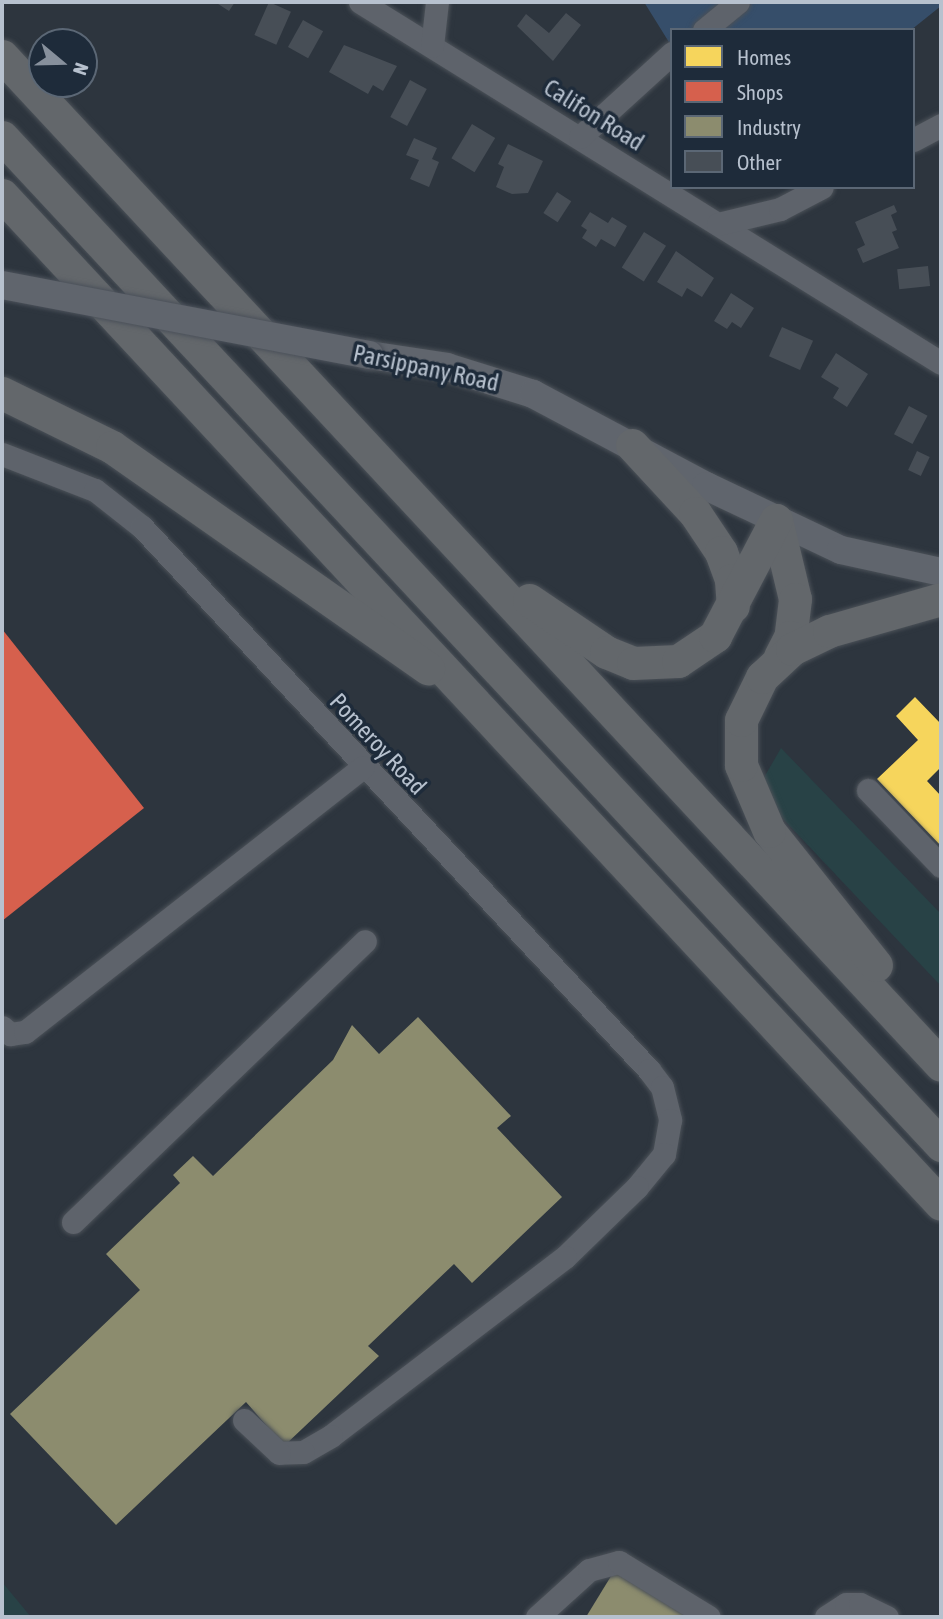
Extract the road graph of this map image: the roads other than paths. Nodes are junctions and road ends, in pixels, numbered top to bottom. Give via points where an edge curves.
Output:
1 (360, 2) edge
2 (437, 2) edge
3 (735, 6) edge
4 (707, 28) edge
5 (432, 46) junction
6 (670, 54) edge
7 (2, 55) edge
8 (941, 125) edge
9 (2, 137) edge
10 (580, 138) junction
11 (915, 139) edge
12 (818, 189) edge
13 (2, 195) edge
14 (718, 224) junction
15 (2, 285) edge
16 (941, 363) edge
17 (2, 393) edge
18 (632, 446) junction
19 (2, 454) edge
20 (776, 520) junction
21 (481, 567) junction
22 (941, 572) edge
23 (941, 600) edge
24 (733, 606) junction
25 (780, 657) junction
26 (472, 696) junction
27 (363, 767) junction
28 (868, 790) dead end
29 (941, 866) edge
30 (365, 941) dead end
31 (2, 1027) edge
32 (941, 1046) edge
33 (941, 1065) edge
34 (941, 1144) edge
35 (941, 1204) edge
36 (72, 1222) dead end
37 (244, 1420) dead end
38 (537, 1617) edge
39 (709, 1617) edge
40 (825, 1617) edge
41 (887, 1617) edge

1 - 5 street, Califon Road
2 - 5 street
3 - 4 street
5 - 10 street, Califon Road
6 - 10 street
7 - 21 highway
8 - 11 street
9 - 34 highway
10 - 14 street, Califon Road
12 - 14 street via 780,209
13 - 26 highway
14 - 16 street, Califon Road
15 - 18 main road, Parsippany Road, bridge via 447,367 504,384
17 - 26 highway via 113,447 322,598
18 - 20 main road, Parsippany Road
18 - 24 highway via 695,513 721,552 731,580
19 - 27 street, Pomeroy Road via 95,490 119,507
20 - 22 main road, Parsippany Road via 841,550
20 - 24 highway
20 - 25 highway via 795,599 790,637
21 - 24 highway via 606,652 634,663 663,664 691,655 715,636
21 - 33 highway
23 - 25 highway via 829,631
25 - 32 highway via 762,677 741,720 739,750 745,779 769,831
26 - 35 highway
27 - 31 street via 25,1032 10,1034
27 - 37 street, Pomeroy Road via 649,1070 662,1087 670,1120 664,1154 638,1187 565,1257 331,1436 303,1452 279,1453
28 - 29 street
30 - 36 street
38 - 39 street via 589,1570 619,1562
40 - 41 street via 846,1604 860,1604

